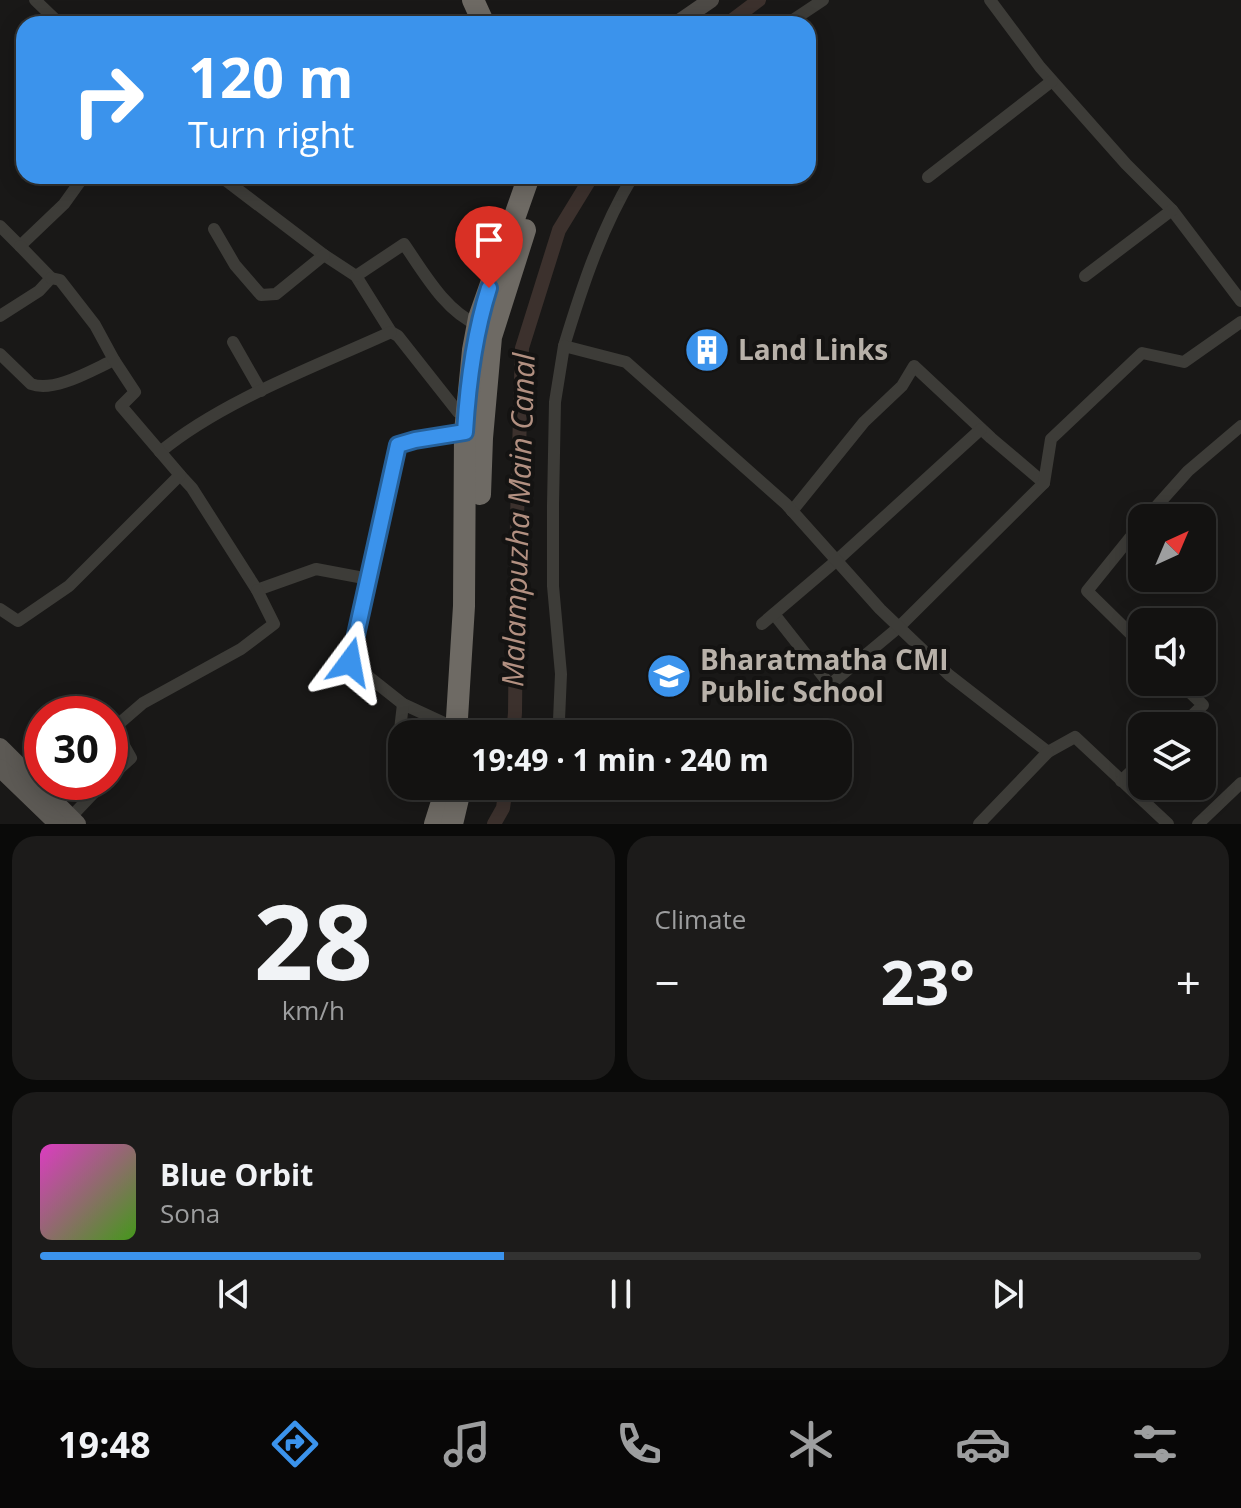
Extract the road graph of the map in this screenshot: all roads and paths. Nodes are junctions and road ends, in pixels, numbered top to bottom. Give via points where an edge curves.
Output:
1 (35, 0) edge
2 (711, 0) edge
3 (823, 0) edge
4 (990, 0) edge
5 (52, 16) edge
6 (688, 16) edge
7 (799, 16) edge
8 (1052, 81) junction
9 (928, 177) dead end
10 (78, 184) edge
11 (231, 184) edge
12 (526, 184) edge
13 (540, 184) edge
14 (628, 184) edge
15 (1172, 210) junction
16 (214, 229) dead end
17 (1, 230) edge
18 (20, 246) junction
19 (324, 255) junction
20 (356, 276) junction
21 (1085, 276) dead end
22 (51, 278) junction
23 (1241, 301) edge
24 (0, 316) edge
25 (1241, 322) edge
26 (478, 325) junction
27 (391, 332) junction
28 (233, 342) dead end
29 (564, 346) junction
30 (0, 354) edge
31 (114, 360) junction
32 (261, 391) junction
33 (466, 424) junction
34 (1241, 426) edge
35 (981, 429) junction
36 (160, 452) junction
37 (180, 475) junction
38 (1044, 483) junction
39 (1159, 504) edge
40 (792, 511) junction
41 (1128, 540) edge
42 (836, 561) junction
43 (369, 579) junction
44 (257, 590) junction
45 (0, 609) edge
46 (774, 614) junction
47 (762, 624) dead end
48 (899, 627) junction
49 (1128, 631) edge
50 (830, 685) junction
51 (1194, 696) edge
52 (814, 698) dead end
53 (403, 704) junction
54 (1196, 712) edge
55 (128, 716) edge
56 (401, 720) edge
57 (436, 720) edge
58 (461, 720) edge
59 (464, 720) edge
60 (559, 720) dead end
61 (0, 747) edge
62 (1048, 752) junction
63 (0, 768) edge
64 (1128, 774) edge
65 (1121, 781) junction
66 (1241, 783) edge
67 (88, 800) edge
68 (443, 800) edge
69 (458, 800) edge
70 (1152, 819) edge
71 (68, 822) edge
72 (435, 824) edge
73 (452, 824) edge
74 (979, 824) edge
75 (1168, 824) edge
76 (1198, 824) edge

1 - 5 street
2 - 6 street
3 - 7 street
4 - 8 street
8 - 9 street
8 - 15 street
10 - 18 street
11 - 19 street
12 - 26 highway
13 - 59 highway via 491,337 482,438 475,669
14 - 29 street via 588,269
15 - 21 street
15 - 23 street
16 - 19 street via 261,295 276,294
17 - 18 street
18 - 22 street
19 - 20 street
20 - 26 street via 404,244 437,292
20 - 27 street
22 - 24 street
22 - 31 street via 60,280 95,325
25 - 38 street via 1184,362 1142,353 1051,439
26 - 33 highway
27 - 32 street
27 - 33 street
28 - 32 street
29 - 40 street via 626,362
29 - 60 street via 555,402 553,505
30 - 31 street via 37,386 54,386
31 - 36 street via 135,392 121,406
32 - 36 street via 183,433
33 - 43 street via 398,445
33 - 58 highway
34 - 39 street
35 - 38 street
35 - 40 street via 914,366
35 - 42 street
36 - 37 street
37 - 44 street
37 - 45 street via 69,586 18,621
38 - 48 street
40 - 42 street
41 - 49 street via 1087,591
42 - 46 street
42 - 48 street
43 - 44 street via 316,569
43 - 53 street via 350,662
44 - 55 street via 274,624
46 - 47 street
46 - 50 street
48 - 50 street
48 - 62 street via 949,675
50 - 52 street
51 - 54 street via 1203,705
53 - 56 street
53 - 57 street
61 - 71 main road
62 - 65 street via 1075,737
62 - 74 street
63 - 71 main road
64 - 65 street
65 - 70 street
66 - 76 street
67 - 71 street
68 - 72 highway
69 - 73 highway
70 - 75 street

